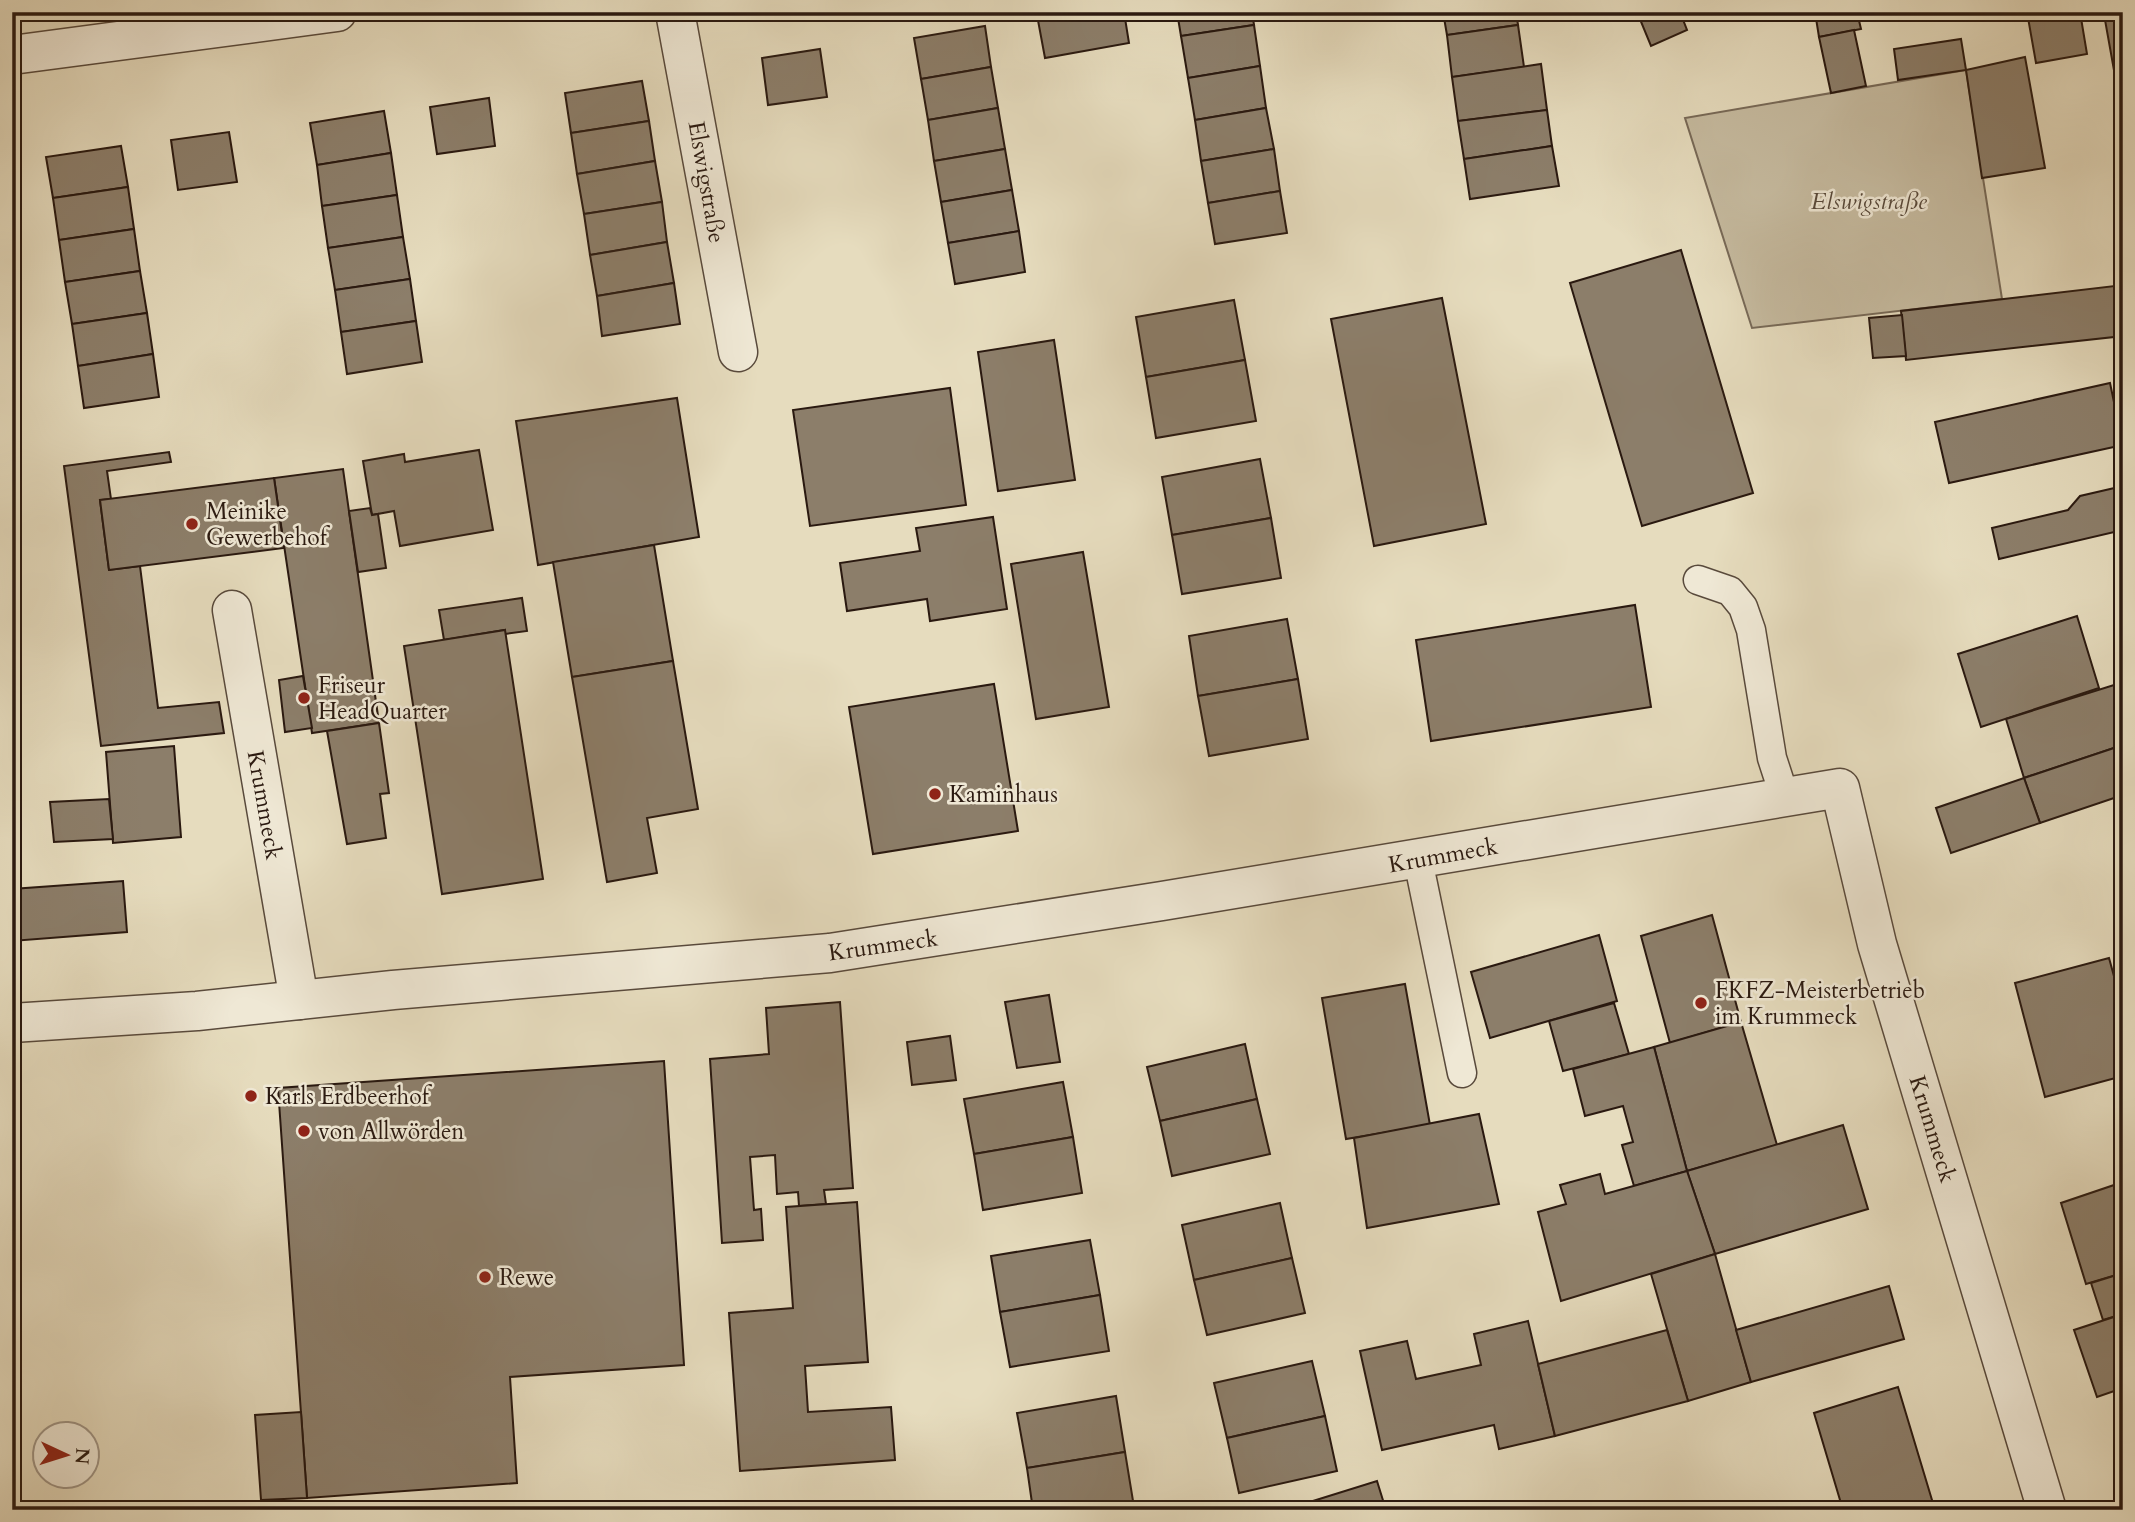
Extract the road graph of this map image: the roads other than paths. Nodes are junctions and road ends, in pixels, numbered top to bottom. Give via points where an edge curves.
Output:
1 (676, 12) edge
2 (317, 13) edge
3 (12, 55) edge
4 (738, 352) dead end
5 (1698, 580) dead end
6 (232, 610) dead end
7 (1785, 797) junction
8 (1418, 860) junction
9 (299, 1000) junction
10 (12, 1023) edge
11 (1462, 1073) dead end
12 (2047, 1510) edge

1 - 4 street, Elswigstraße
2 - 3 street
5 - 7 lane via 1730,591 1743,607 1751,630 1772,758
6 - 9 street, Krummeck
7 - 8 street, Krummeck
7 - 12 street, Krummeck via 1840,788 1877,944
8 - 9 street, Krummeck via 830,953
8 - 11 lane
9 - 10 street, Krummeck

